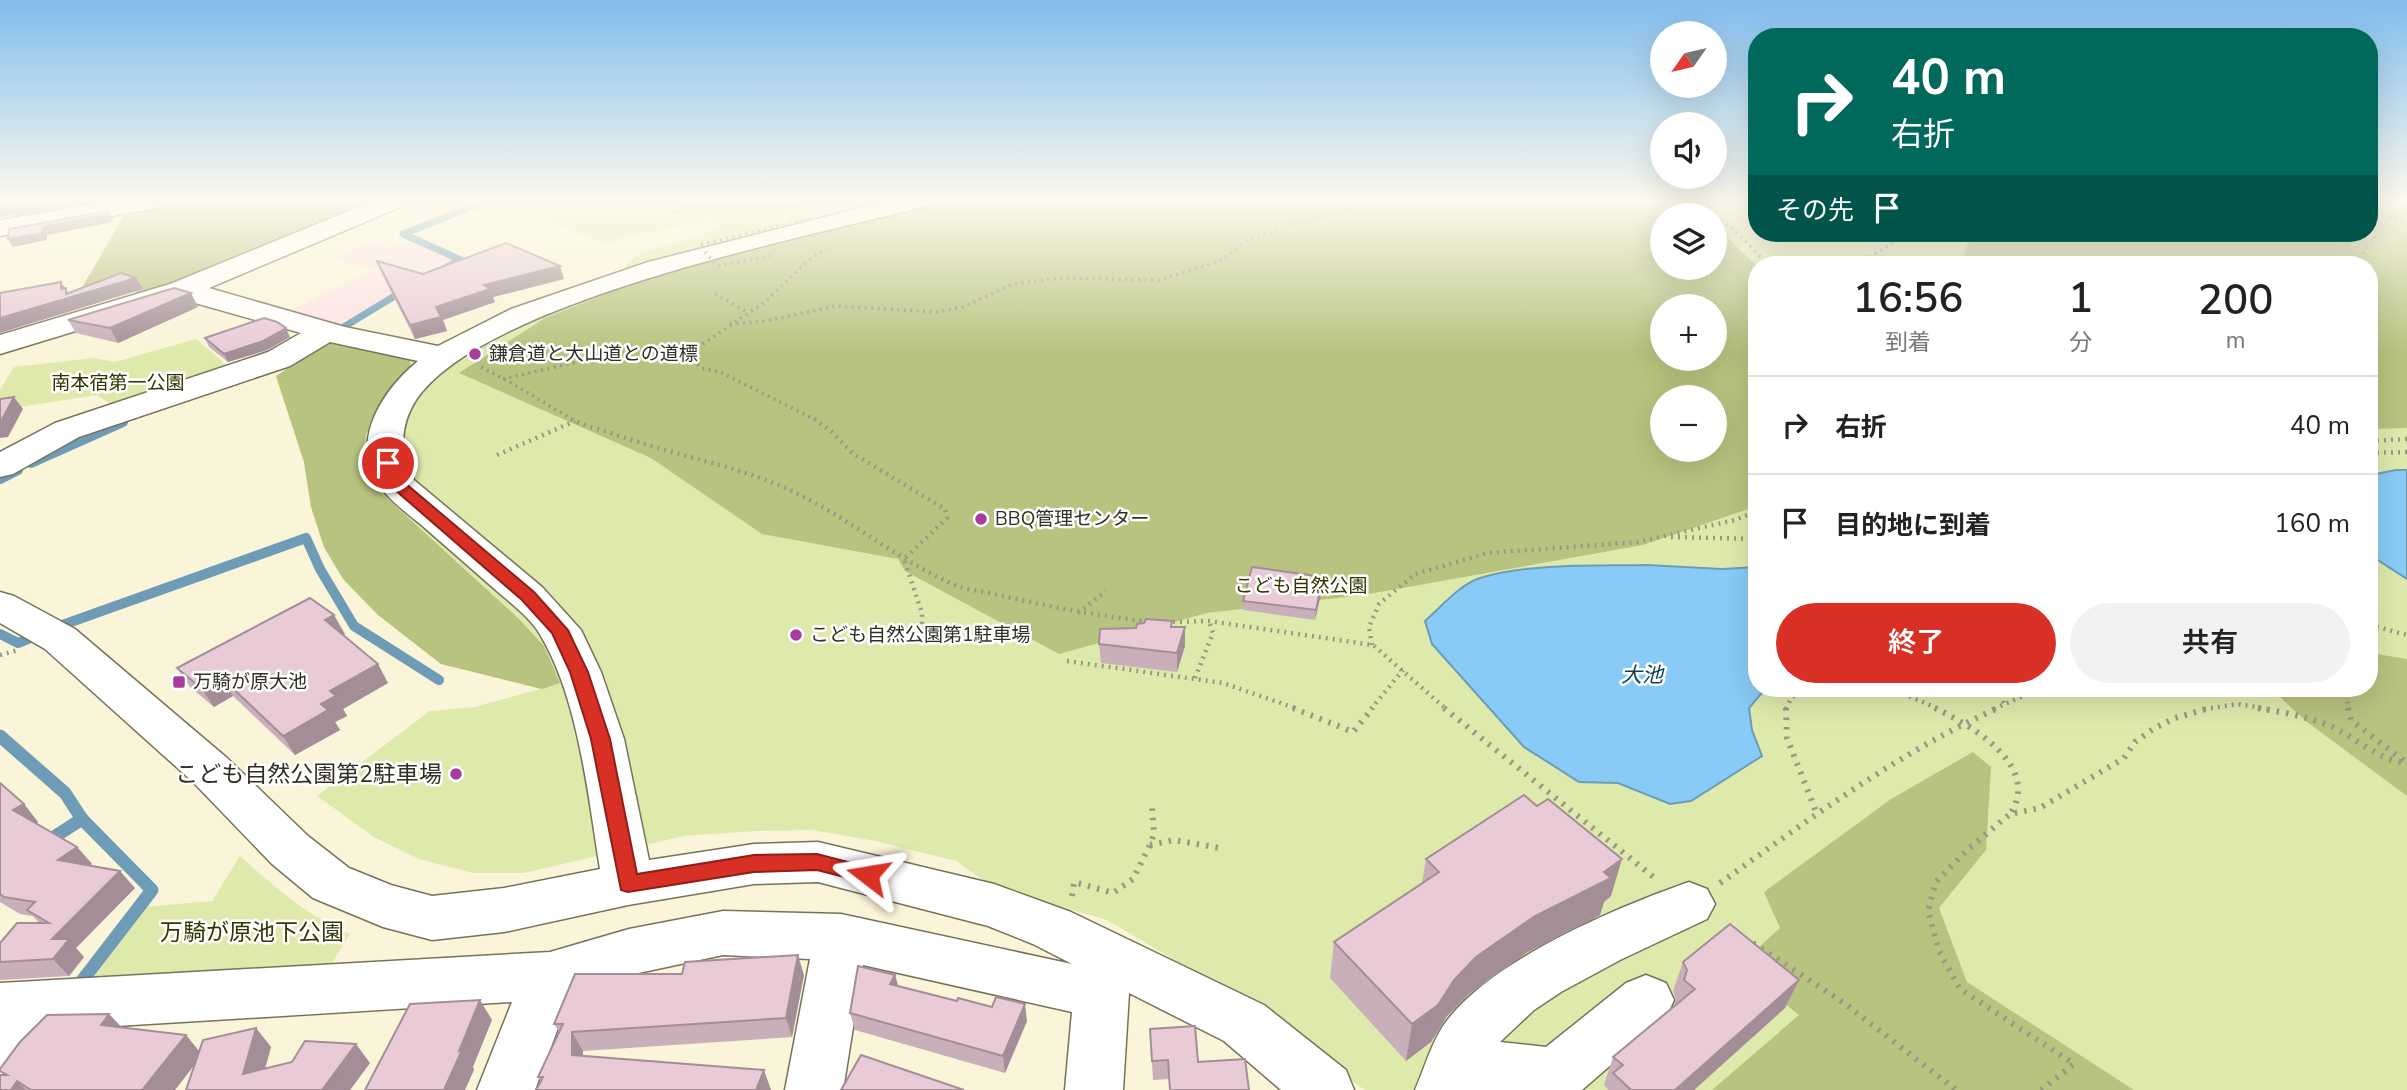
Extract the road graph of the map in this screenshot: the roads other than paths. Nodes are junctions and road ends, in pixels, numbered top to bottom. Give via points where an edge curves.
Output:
1 (272, 252) edge
2 (716, 252) edge
3 (180, 290) junction
4 (332, 333) junction
5 (0, 345) edge
6 (443, 357) junction
7 (67, 430) junction
8 (0, 441) edge
9 (0, 466) edge
10 (0, 605) edge
11 (628, 884) junction
12 (1689, 904) road end
13 (841, 937) junction
14 (1090, 961) junction
15 (550, 976) junction
16 (1646, 1000) dead end
17 (25, 1007) edge
18 (0, 1058) edge
19 (1450, 1077) edge
20 (506, 1090) edge
21 (814, 1090) edge
22 (1094, 1090) edge
23 (1325, 1090) edge

1 - 3 street
2 - 6 street via 626,278 511,321
3 - 4 street
3 - 5 street
4 - 6 street
4 - 7 street via 279,359
6 - 11 street via 411,384 393,410 384,438 388,463 399,486 528,596 560,630 601,739
7 - 8 street
7 - 9 street
10 - 11 street via 48,633 210,770 290,850 331,883 383,905 432,918 504,910
11 - 14 street via 754,864 817,862 994,906
12 - 19 street via 1545,973 1500,1003 1468,1038
13 - 14 street
13 - 15 street via 723,933 629,952
13 - 21 street
14 - 22 street
14 - 23 street via 1244,1023
15 - 17 street
15 - 20 street
16 - 19 street via 1556,1075
17 - 18 street

